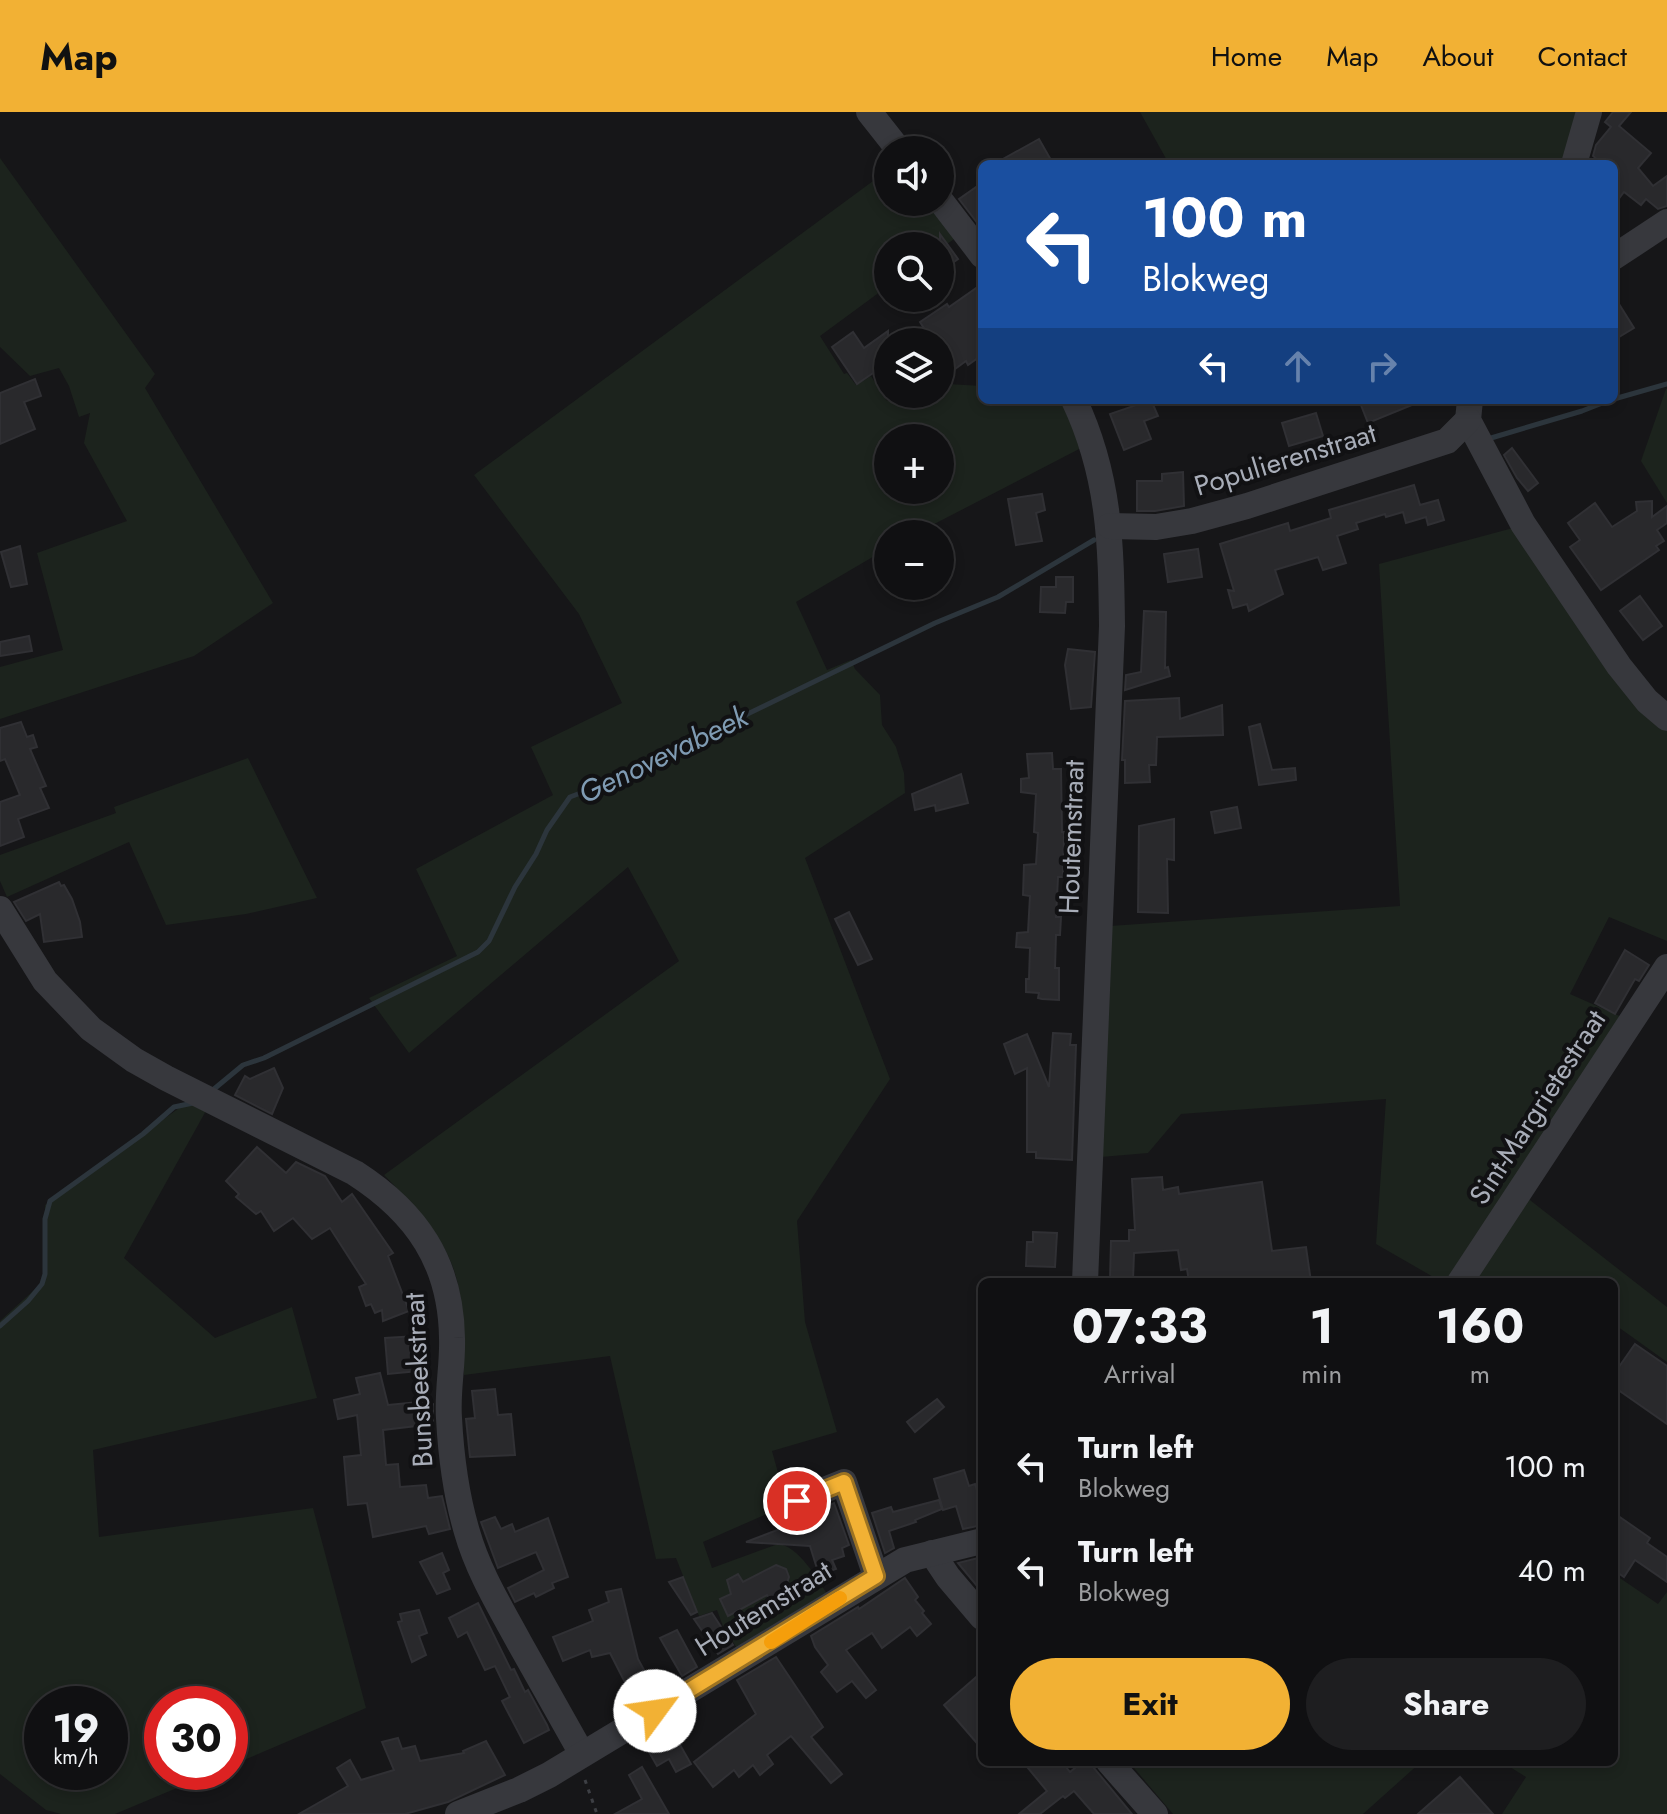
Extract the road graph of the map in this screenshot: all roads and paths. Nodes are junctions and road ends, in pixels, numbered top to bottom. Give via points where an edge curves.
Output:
1 (869, 112) edge
2 (1589, 112) edge
3 (888, 136) edge
4 (1575, 160) edge
5 (952, 216) edge
6 (1667, 222) edge
7 (978, 250) edge
8 (1618, 254) edge
9 (1076, 404) edge
10 (1469, 410) edge
11 (1110, 526) junction
12 (1667, 718) edge
13 (0, 909) edge
14 (1667, 967) edge
15 (1085, 1278) edge
16 (1463, 1278) edge
17 (797, 1501) dead end
18 (978, 1542) edge
19 (932, 1553) junction
20 (876, 1576) junction
21 (978, 1612) edge
22 (579, 1756) junction
23 (1113, 1766) edge
24 (458, 1814) edge
25 (597, 1814) edge
26 (1155, 1814) edge

1 - 3 street
2 - 4 street
5 - 7 street
6 - 8 street
9 - 11 street, Houtemstraat via 1091,442
10 - 11 street, Populierenstraat via 1447,441 1247,506 1156,527
10 - 12 street, Populierenstraat via 1523,524 1619,666
11 - 15 street, Houtemstraat via 1112,626
13 - 22 street, Bunsbeekstraat via 45,981 91,1029 166,1078 355,1173 418,1228 435,1255 450,1303 448,1415 467,1534 496,1601
14 - 16 street, Sint-Margrietestraat
17 - 20 street via 844,1482
18 - 19 street, Houtemstraat
19 - 20 street, Houtemstraat
19 - 21 street
20 - 22 street, Houtemstraat
22 - 24 street, Houtemstraat via 519,1790
22 - 25 path
23 - 26 street

